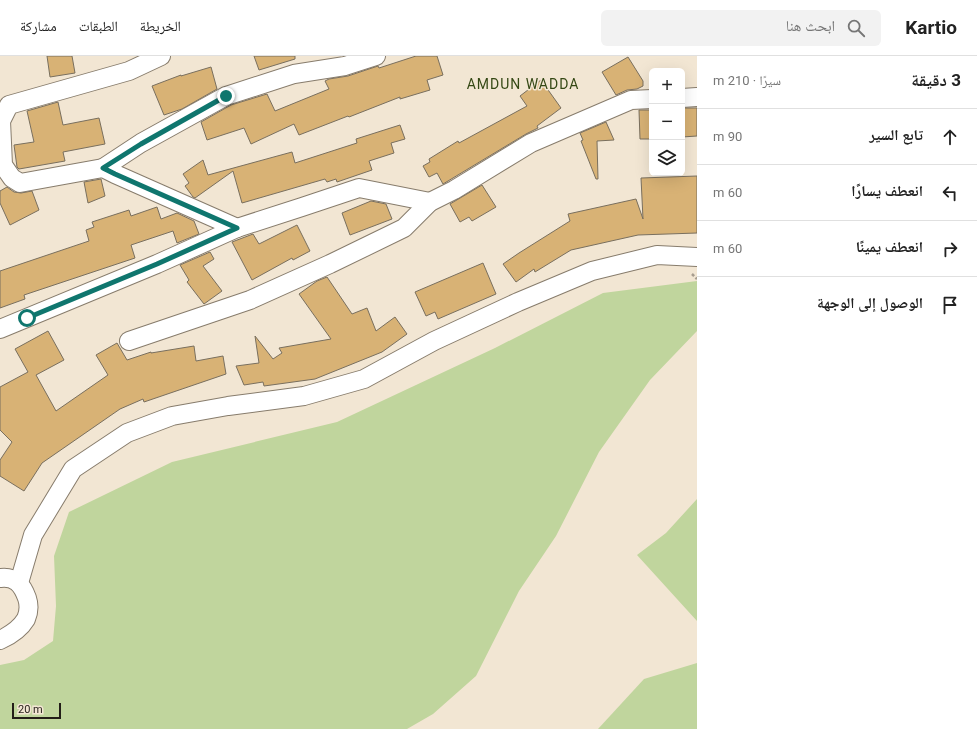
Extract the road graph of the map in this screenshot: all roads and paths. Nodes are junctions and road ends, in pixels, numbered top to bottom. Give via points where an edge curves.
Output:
1 (161, 56) edge
2 (376, 56) edge
3 (697, 97) edge
4 (685, 98) edge
5 (649, 99) edge
6 (103, 168) junction
7 (430, 202) junction
8 (237, 228) junction
9 (697, 257) edge
10 (0, 329) edge
11 (130, 341) dead end
12 (0, 578) edge
13 (19, 583) junction
14 (0, 640) edge

1 - 6 street via 129,70 9,105 1,121 3,165 12,178 20,183
2 - 6 street via 345,66 294,74 226,96
3 - 4 street
5 - 7 street via 631,100 531,143
6 - 8 street
7 - 8 street via 359,188
7 - 11 street via 404,228 324,267 250,300
8 - 10 street
9 - 13 street via 657,256 592,271 441,338 364,379 304,396 172,416 127,433 73,469 33,535
12 - 13 street via 7,577
13 - 14 street via 29,605 26,618 16,632

